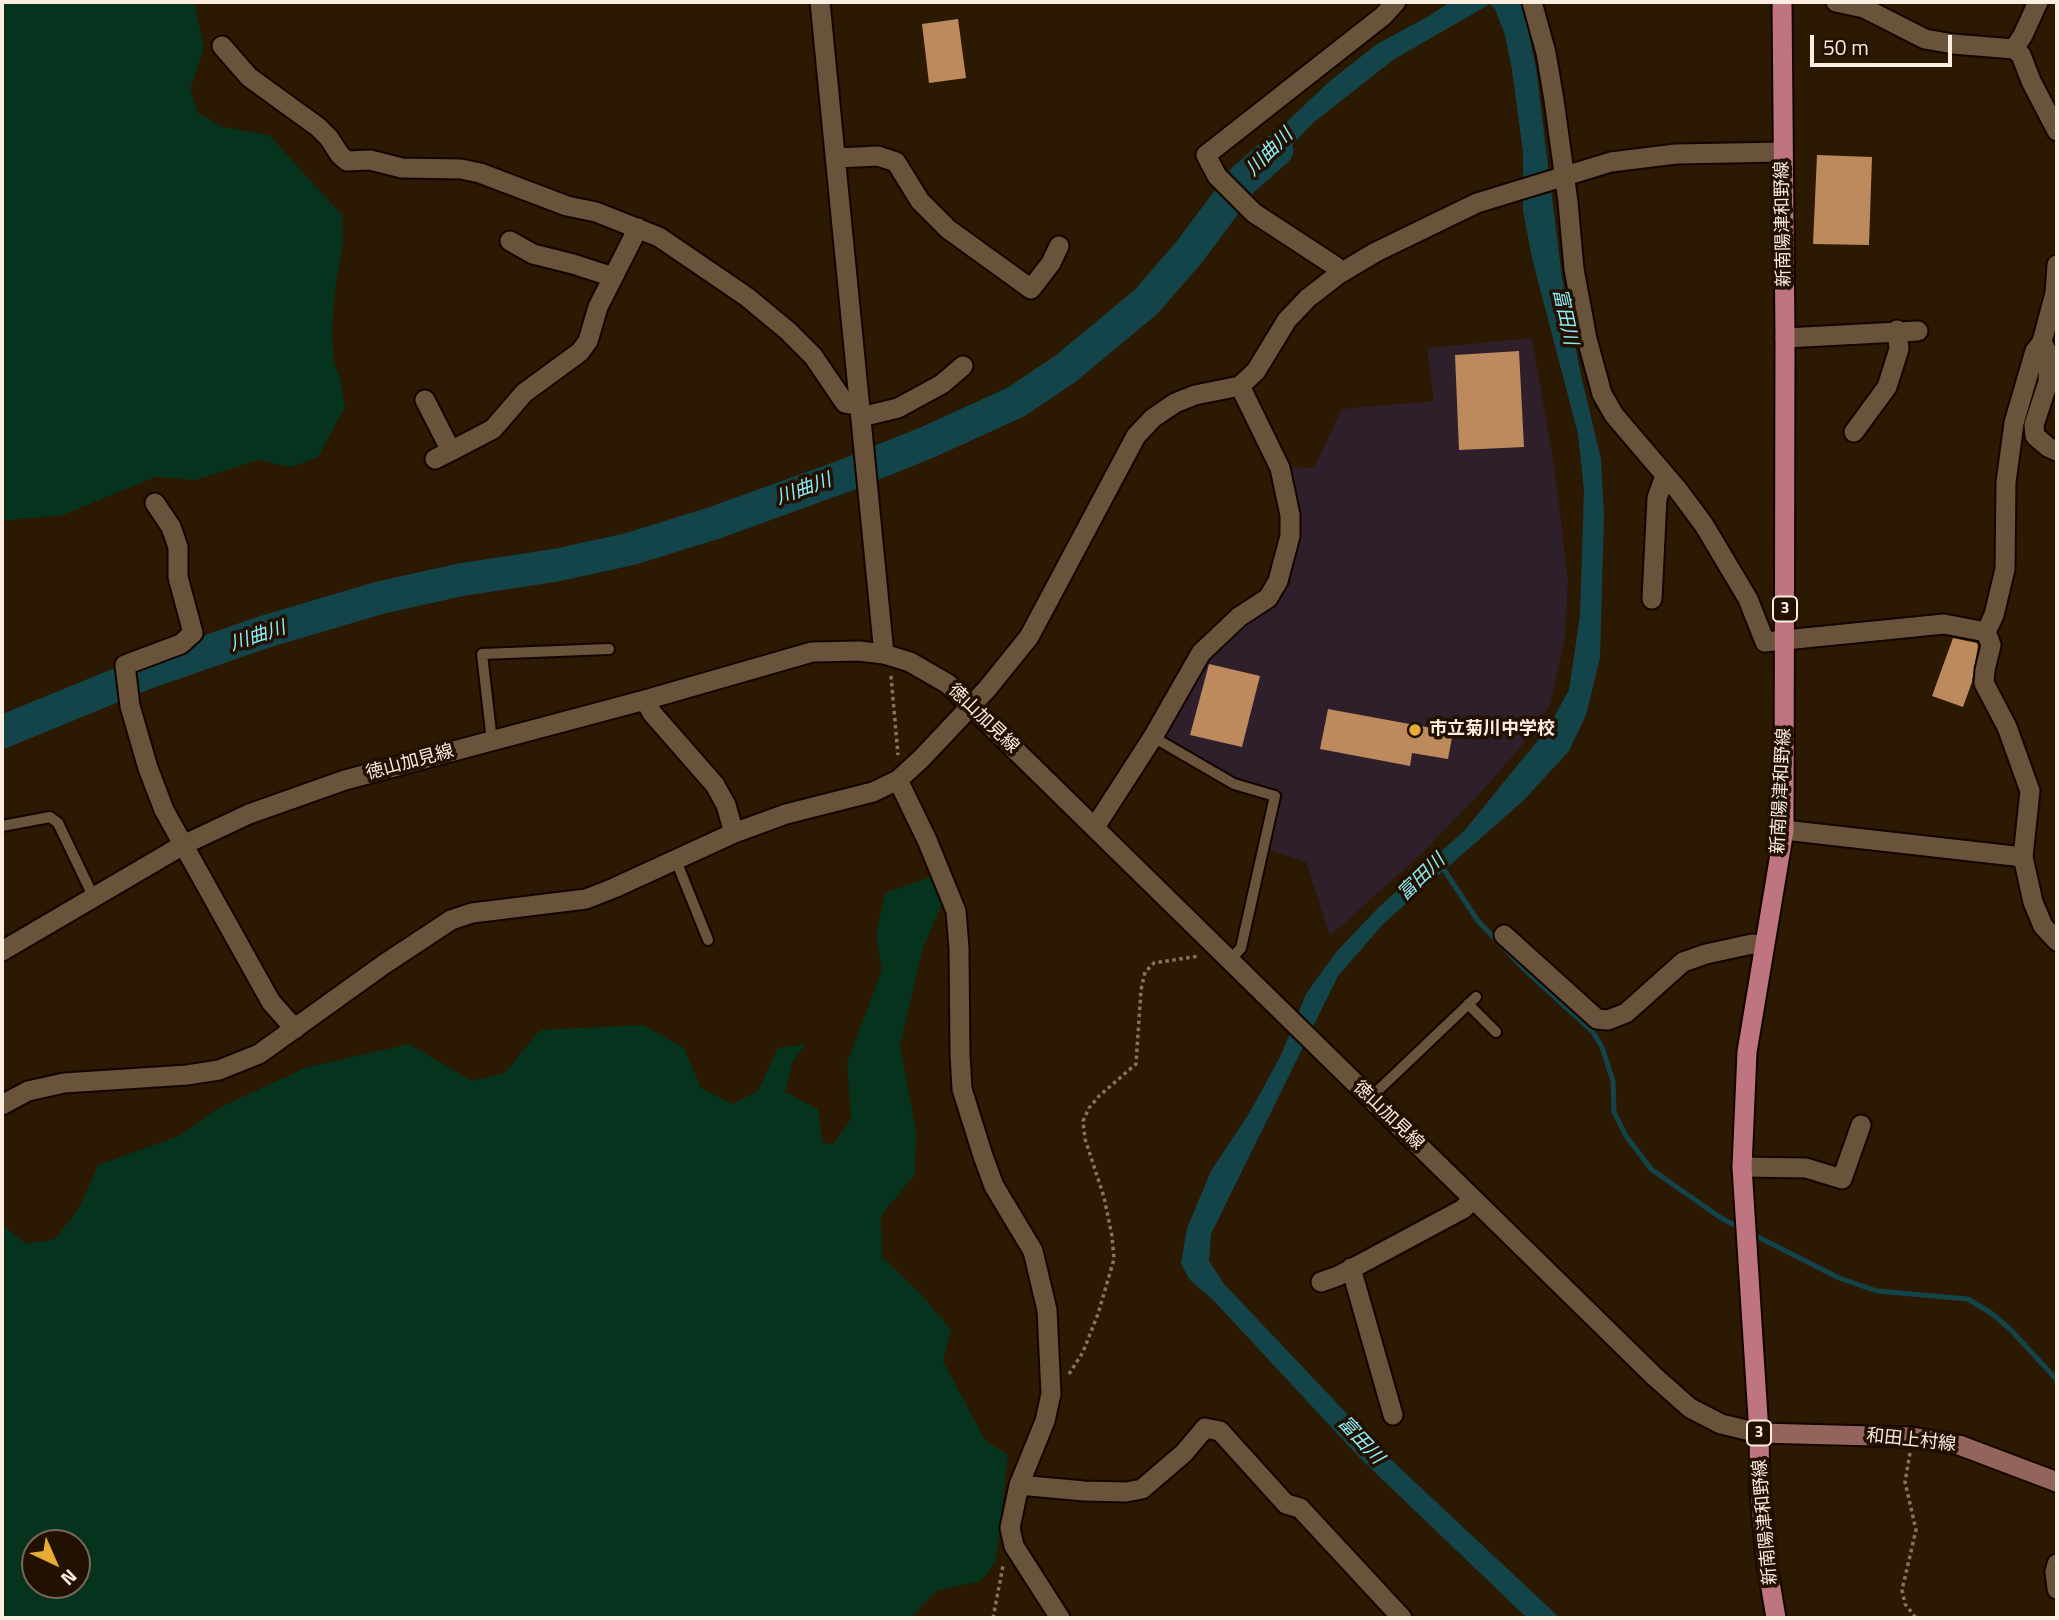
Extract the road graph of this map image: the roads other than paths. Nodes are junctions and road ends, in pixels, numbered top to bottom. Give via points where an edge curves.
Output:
1 (820, 2) edge
2 (1396, 2) edge
3 (1532, 2) edge
4 (1782, 2) edge
5 (1836, 2) edge
6 (2038, 2) edge
7 (222, 46) dead end
8 (2014, 49) junction
9 (2057, 131) edge
10 (1783, 152) junction
11 (836, 158) junction
12 (1559, 179) junction
13 (639, 228) junction
14 (510, 241) dead end
15 (1059, 246) dead end
16 (2057, 265) edge
17 (1339, 274) junction
18 (613, 277) junction
19 (1897, 330) junction
20 (1918, 331) dead end
21 (1785, 338) junction
22 (2042, 342) junction
23 (962, 366) dead end
24 (1240, 386) junction
25 (425, 400) dead end
26 (860, 412) junction
27 (1854, 432) dead end
28 (2057, 451) edge
29 (1665, 476) junction
30 (155, 503) dead end
31 (1652, 599) dead end
32 (1986, 632) junction
33 (1785, 640) junction
34 (609, 649) dead end
35 (884, 654) junction
36 (645, 700) junction
37 (971, 706) junction
38 (1153, 737) junction
39 (492, 741) junction
40 (898, 780) junction
41 (2, 826) edge
42 (1095, 827) junction
43 (1784, 830) junction
44 (734, 833) junction
45 (183, 845) junction
46 (2023, 857) junction
47 (675, 858) junction
48 (94, 898) junction
49 (1504, 935) dead end
50 (708, 940) dead end
51 (2057, 942) edge
52 (1763, 945) junction
53 (2, 951) edge
54 (1224, 954) junction
55 (295, 1029) junction
56 (1496, 1032) dead end
57 (1370, 1098) junction
58 (2, 1105) edge
59 (1861, 1125) dead end
60 (1742, 1167) junction
61 (1473, 1199) junction
62 (1351, 1268) junction
63 (1321, 1282) dead end
64 (1393, 1415) dead end
65 (1759, 1433) junction
66 (2057, 1482) edge
67 (1019, 1485) junction
68 (2057, 1564) edge
69 (2057, 1589) edge
70 (1060, 1618) edge
71 (1402, 1618) edge
72 (1776, 1618) edge

1 - 11 street
2 - 17 street via 1206,155 1217,176 1254,213 1335,266
3 - 12 street via 1546,53
4 - 10 main road, 新南陽津和野線 / 3
5 - 8 street via 1864,8 1925,38
6 - 8 street
7 - 13 street via 249,77 329,138 347,161 481,173
8 - 9 street
10 - 12 street via 1676,154 1611,162
10 - 21 main road, 新南陽津和野線 / 3
11 - 15 street via 877,156 896,162 920,201 947,229 1031,289
11 - 26 street
12 - 17 street via 1477,203
12 - 29 street via 1568,202 1574,269 1602,394
13 - 18 street
13 - 26 street via 747,297 788,331 813,356 845,402
14 - 18 street via 533,254
16 - 22 street
17 - 24 street via 1294,313 1256,371
18 - 25 street via 580,352 524,393 493,429 443,455
19 - 20 street
19 - 21 street
19 - 27 street via 1899,349 1887,387
21 - 33 main road, 新南陽津和野線 / 3
22 - 28 street via 2049,356 2048,382 2034,425 2035,436
22 - 32 street via 2035,351 2014,423 2006,482 2005,569
23 - 26 street via 942,384 898,408
24 - 37 street via 1175,403 1136,436 1029,637
24 - 38 street via 1280,468 1290,536 1278,581 1268,598 1239,617 1201,653
26 - 35 street
29 - 31 street via 1657,498
29 - 33 street via 1730,566 1765,642
30 - 45 street via 178,547 178,576 193,633 181,644 125,665 128,696 148,768
32 - 33 street via 1944,624
32 - 46 street via 1991,645 1984,683 2007,727 2030,791
33 - 43 main road, 新南陽津和野線 / 3
34 - 39 lane via 482,654
35 - 36 street, 徳山加見線 via 812,652
35 - 37 street, 徳山加見線 via 911,662 948,684
36 - 39 street, 徳山加見線
36 - 44 street via 715,785
37 - 40 street
37 - 42 street, 徳山加見線
38 - 42 street
38 - 54 lane via 1234,784 1275,796 1241,948
39 - 45 street, 徳山加見線 via 345,780 249,814
40 - 44 street via 873,792 786,814
40 - 67 street via 956,911 962,1089 994,1186 1032,1251 1047,1310 1051,1394
41 - 48 lane via 50,817 58,823
42 - 54 street, 徳山加見線
43 - 46 street
43 - 52 main road, 新南陽津和野線 / 3
44 - 47 street
45 - 48 street, 徳山加見線
45 - 55 street via 271,1002
46 - 51 street via 2033,902 2043,926
47 - 50 lane
47 - 55 street via 586,899 472,913 451,920
48 - 53 street, 徳山加見線
49 - 52 street via 1597,1019 1608,1020 1626,1013 1683,962
52 - 60 main road, 新南陽津和野線 / 3 via 1747,1052
54 - 57 street, 徳山加見線
55 - 58 street via 259,1054 219,1070 64,1083 28,1091
56 - 57 lane via 1472,1000
57 - 61 street, 徳山加見線
59 - 60 street via 1842,1179 1806,1168
60 - 65 main road, 新南陽津和野線 / 3
61 - 62 street via 1463,1209
61 - 65 street, 徳山加見線 via 1690,1408 1721,1424
62 - 63 street
62 - 64 street
65 - 66 main road, 和田上村線 via 1912,1437 1959,1444
65 - 72 main road, 新南陽津和野線 / 3 via 1766,1558
67 - 70 street via 1010,1528 1014,1546
67 - 71 street via 1084,1491 1142,1489 1205,1428 1220,1432 1286,1504 1300,1508
68 - 69 street

